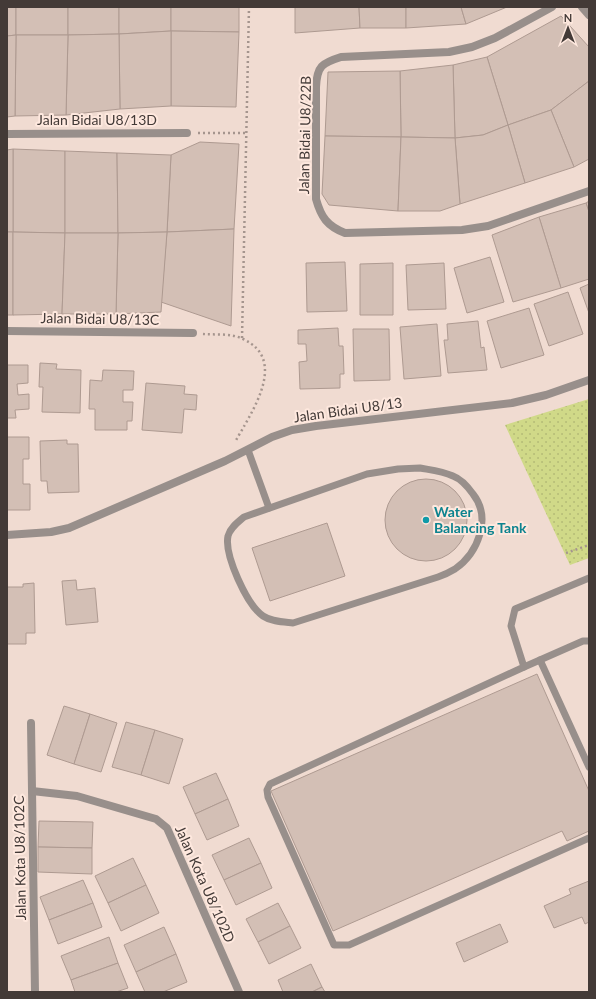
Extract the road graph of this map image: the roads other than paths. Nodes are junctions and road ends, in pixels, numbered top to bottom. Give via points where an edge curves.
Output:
1 (552, 7) edge
2 (582, 7) edge
3 (589, 15) edge
4 (188, 133) road end
5 (7, 134) edge
6 (589, 192) edge
7 (7, 331) edge
8 (193, 333) road end
9 (589, 380) edge
10 (248, 450) junction
11 (269, 508) junction
12 (7, 535) edge
13 (589, 578) edge
14 (589, 641) edge
15 (540, 660) junction
16 (524, 667) junction
17 (32, 723) dead end
18 (589, 767) edge
19 (32, 791) junction
20 (589, 838) edge
21 (35, 992) edge
22 (239, 992) edge

1 - 6 street, Jalan Bidai U8/22B via 495,38 472,47 449,52 342,57 321,66 316,87 316,199 325,222 345,233 438,231 488,226
2 - 3 street
4 - 5 street, Jalan Bidai U8/13D
7 - 8 street, Jalan Bidai U8/13C
9 - 10 street, Jalan Bidai U8/13 via 546,395 512,403 292,430
10 - 11 lane
10 - 12 street, Jalan Bidai U8/13 via 69,528
11 - 11 lane via 244,517 235,524 228,535 228,546 240,586 250,604 263,616 277,622 301,620 438,577 466,559 481,531 482,518 478,500 462,483 454,476 420,468 367,474
13 - 16 lane via 515,609 511,626
14 - 15 lane via 583,641
15 - 16 lane
15 - 18 lane
16 - 20 lane via 270,784 267,790 268,797 334,945 349,945
17 - 19 street, Jalan Kota U8/102C
19 - 21 street, Jalan Kota U8/102C
19 - 22 street, Jalan Kota U8/102D via 77,796 156,819 167,828

